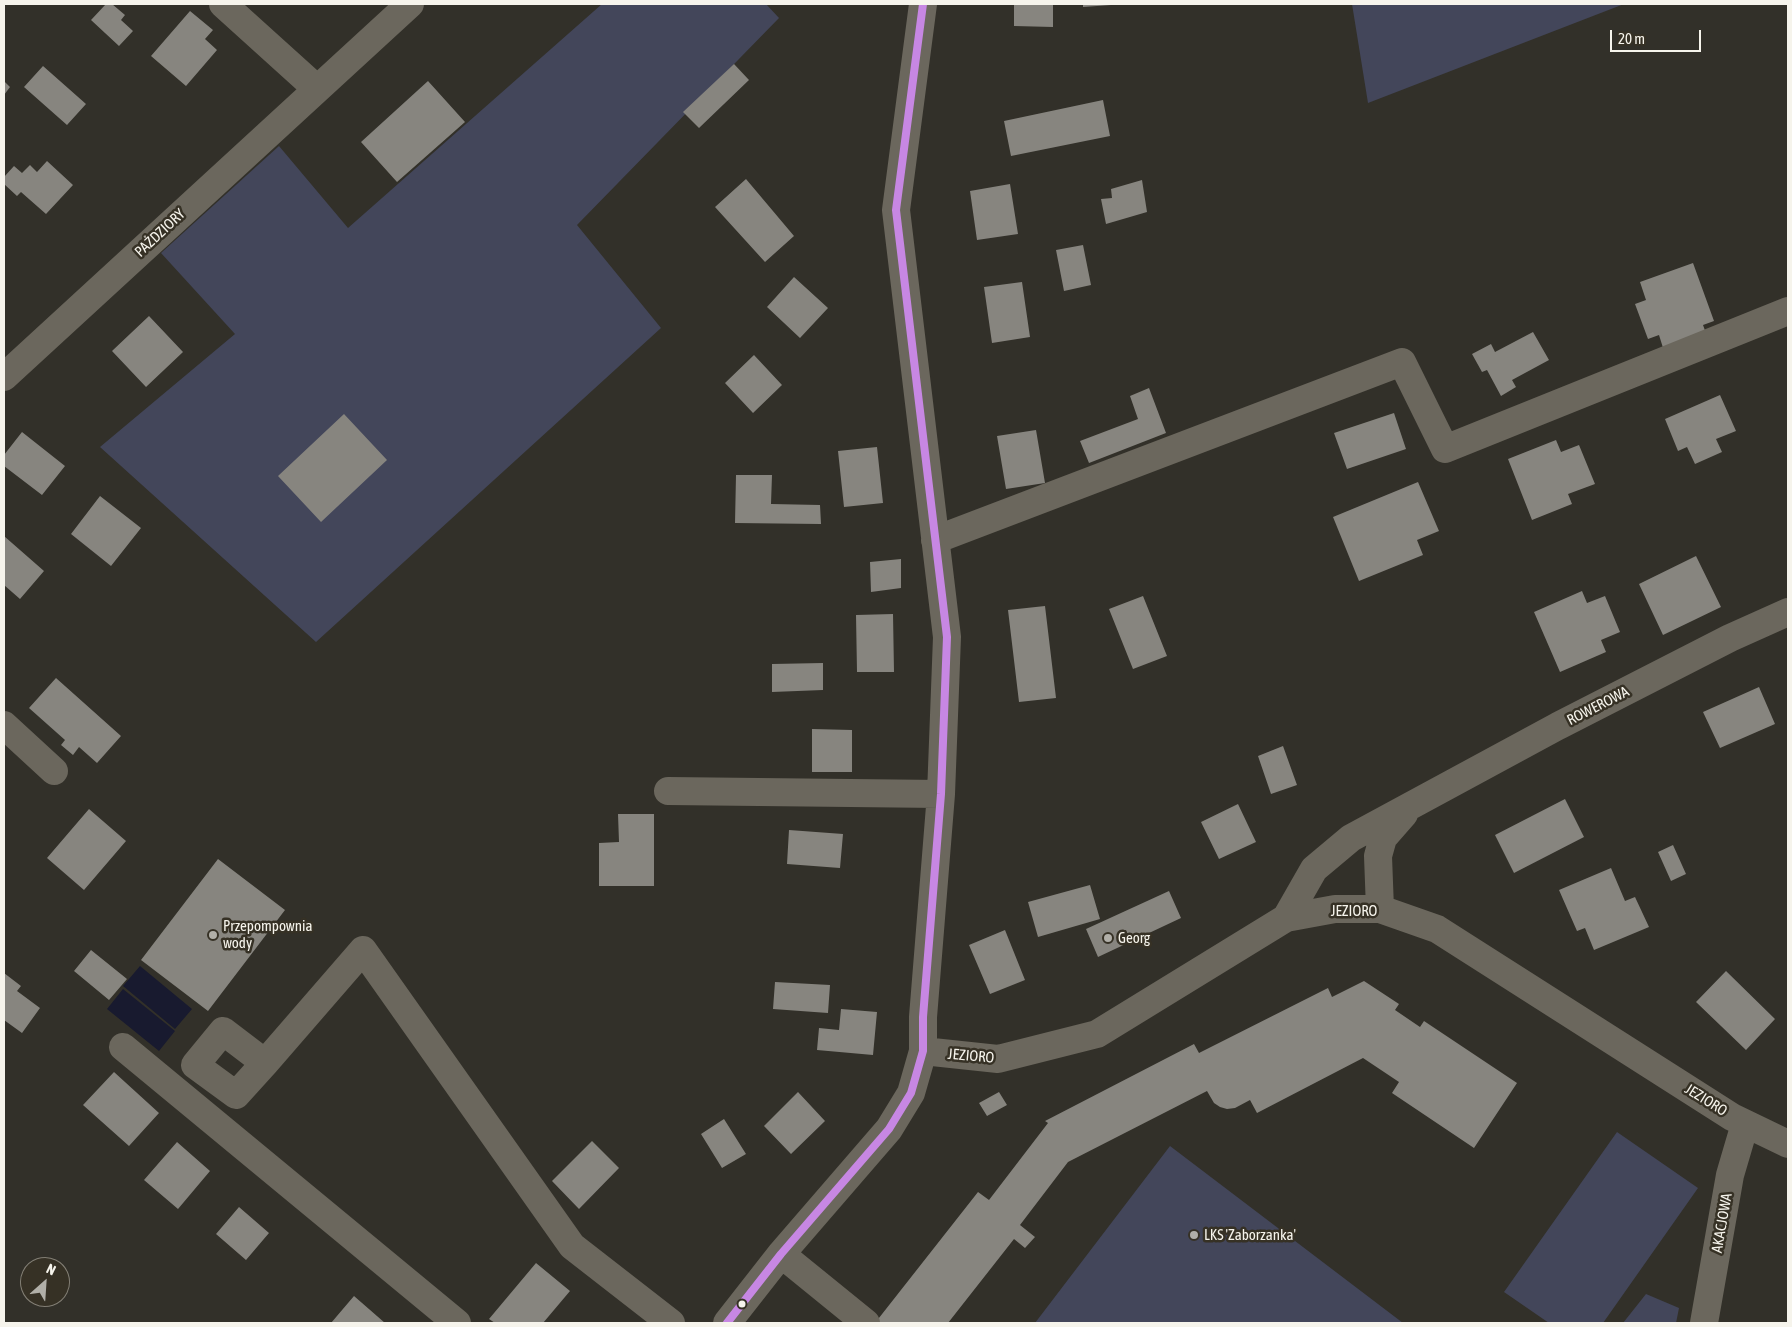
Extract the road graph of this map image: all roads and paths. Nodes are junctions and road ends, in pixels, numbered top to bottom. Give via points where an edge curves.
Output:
1 (223, 4) edge
2 (410, 4) edge
3 (923, 4) edge
4 (317, 89) junction
5 (1788, 311) edge
6 (4, 377) edge
7 (935, 540) junction
8 (1788, 612) edge
9 (4, 725) edge
10 (54, 771) dead end
11 (668, 791) dead end
12 (941, 794) junction
13 (1411, 805) junction
14 (1380, 909) junction
15 (1286, 918) junction
16 (123, 1047) dead end
17 (923, 1051) junction
18 (265, 1063) dead end
19 (1745, 1124) junction
20 (1788, 1144) edge
21 (781, 1254) junction
22 (457, 1323) edge
23 (671, 1323) edge
24 (726, 1323) edge
25 (866, 1323) edge
26 (1704, 1323) edge

1 - 4 street
2 - 4 street, PAŹDZIORY
3 - 7 street via 896,210
4 - 6 street, PAŹDZIORY
5 - 7 street via 1445,449 1402,362
7 - 12 street via 947,637
8 - 13 street, ROWEROWA via 1678,664
9 - 10 street
11 - 12 street
12 - 17 street
13 - 14 street, ROWEROWA via 1383,838 1378,856
13 - 15 street, ROWEROWA via 1351,838 1314,869
14 - 15 street, JEZIORO via 1334,909
14 - 19 street, JEZIORO via 1437,929
15 - 17 street, JEZIORO via 1097,1034 998,1060
16 - 22 street
17 - 21 street via 911,1093 889,1129
18 - 23 street via 363,950 572,1246
19 - 20 street, JEZIORO
19 - 26 street, AKACJOWA via 1730,1175
21 - 24 street
21 - 25 street

